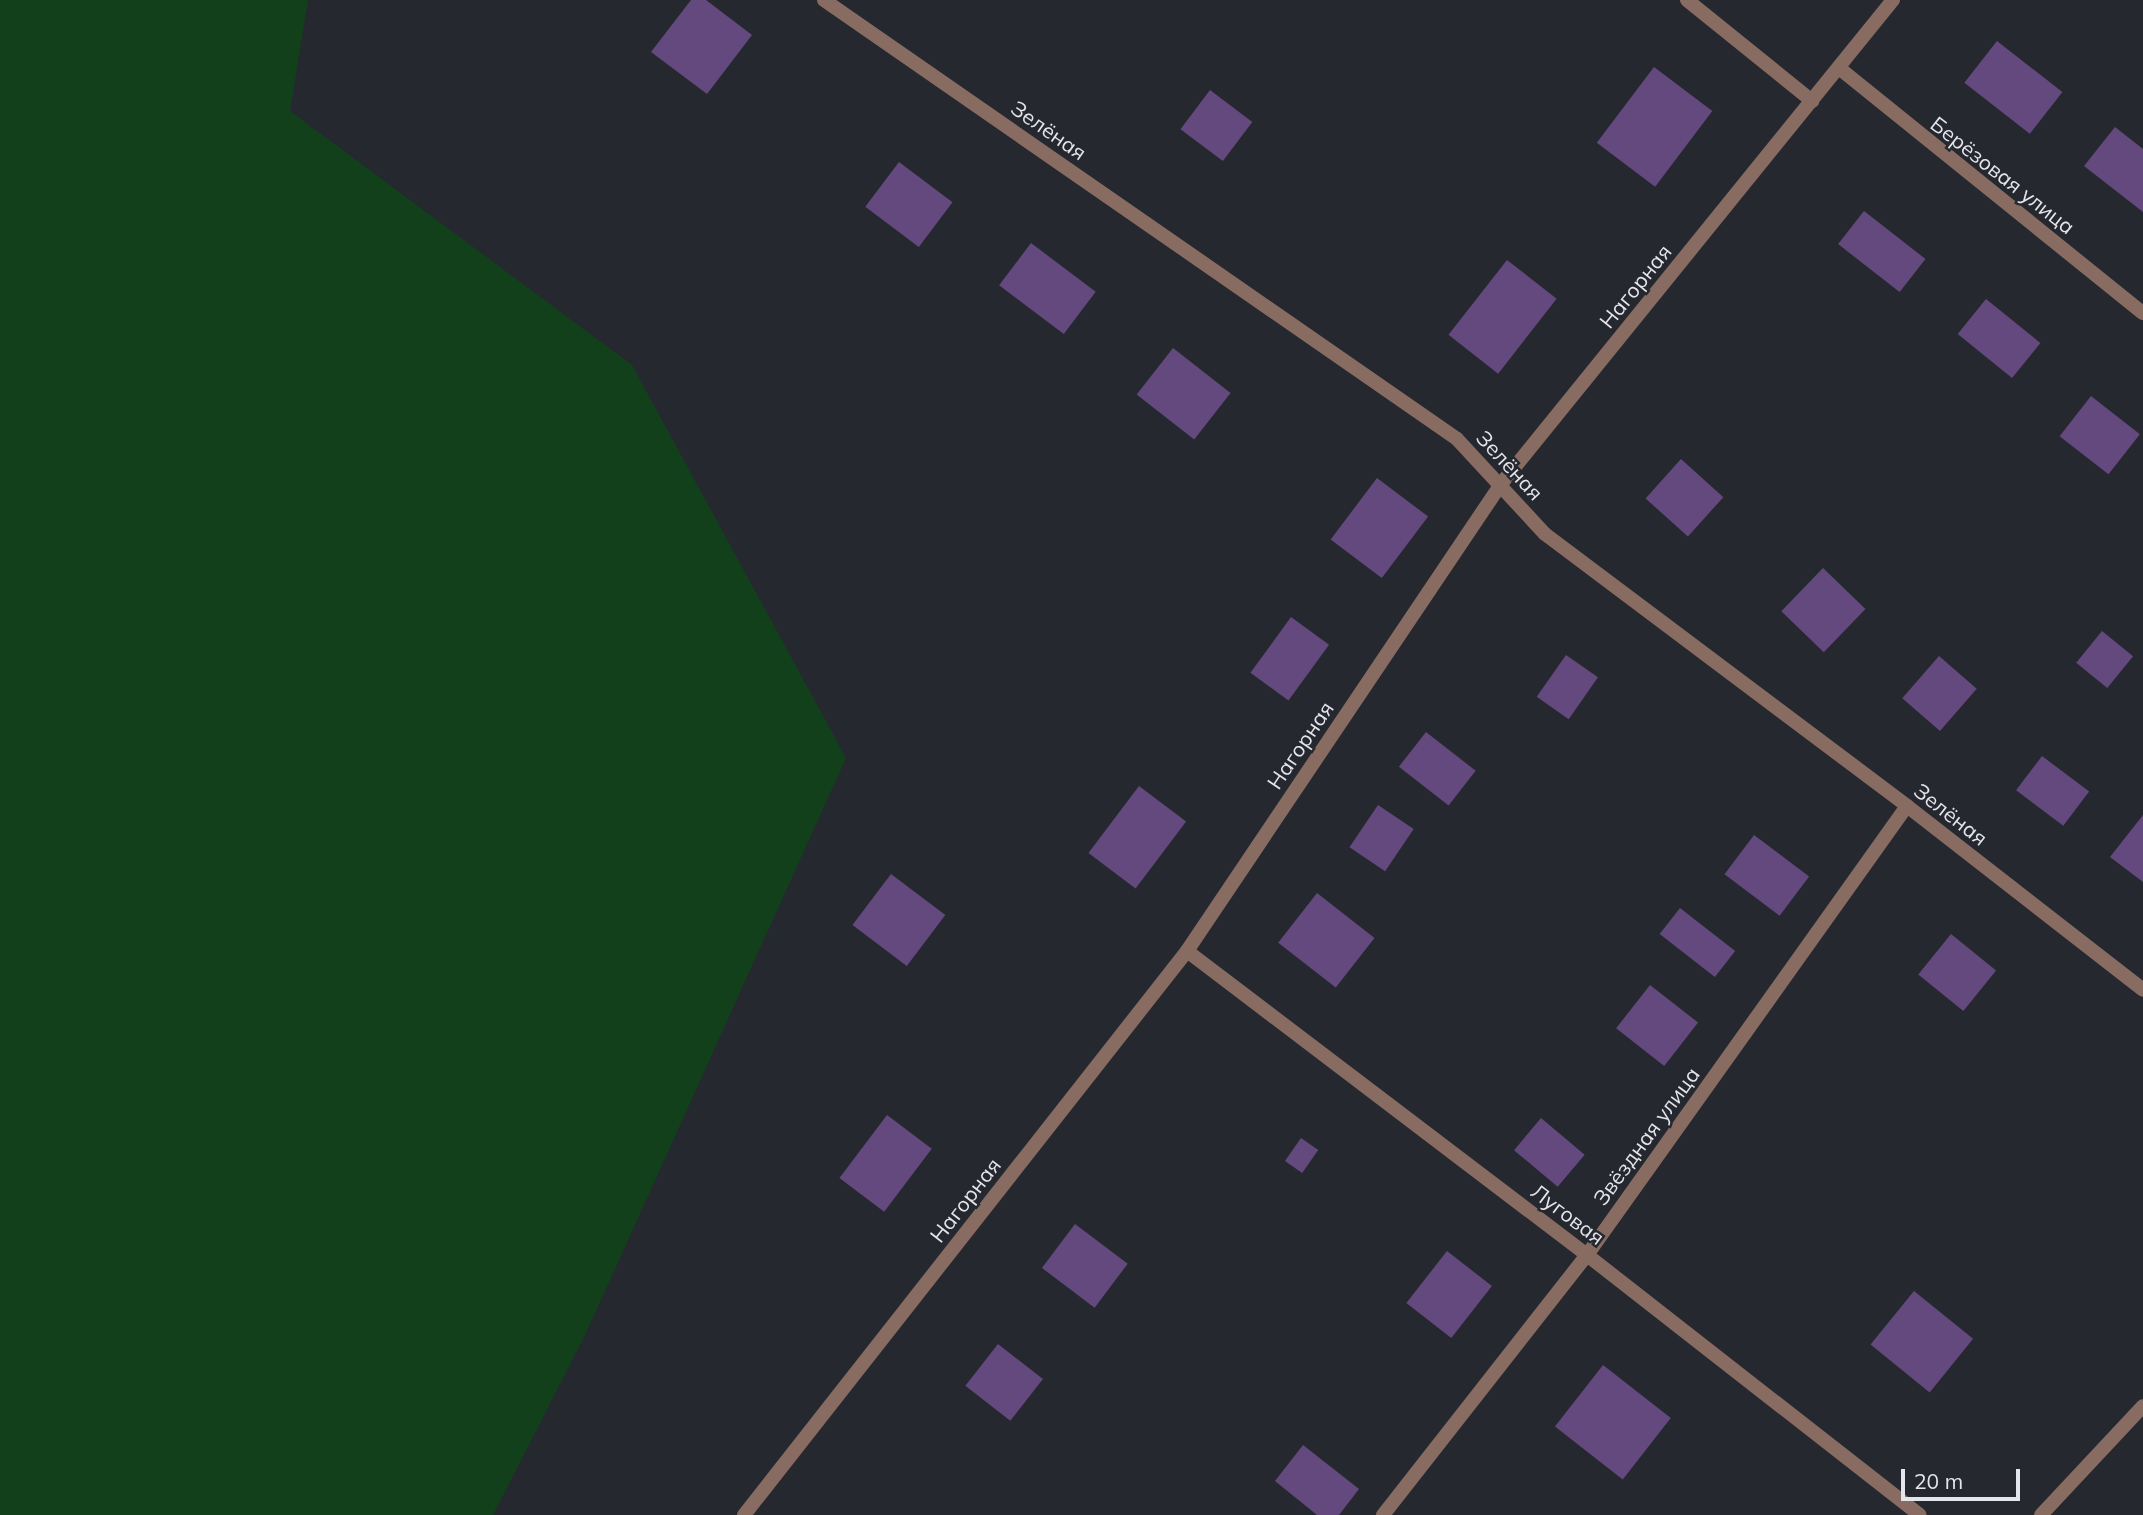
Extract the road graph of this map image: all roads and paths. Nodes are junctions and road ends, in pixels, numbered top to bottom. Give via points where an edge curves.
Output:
1 (824, 0) edge
2 (1687, 0) edge
3 (1894, 0) edge
4 (1839, 68) junction
5 (1812, 101) junction
6 (2143, 313) edge
7 (1501, 484) junction
8 (1907, 806) junction
9 (1187, 951) junction
10 (2143, 990) edge
11 (1587, 1255) junction
12 (2143, 1406) edge
13 (744, 1515) edge
14 (1383, 1515) edge
15 (1920, 1515) edge
16 (2041, 1515) edge

1 - 7 street, Зелёная via 1457,439
2 - 5 street
3 - 4 street, Нагорная
4 - 5 street, Нагорная
4 - 6 street, Берёзовая улица
5 - 7 street, Нагорная
7 - 8 street, Зелёная via 1545,534
7 - 9 street, Нагорная
8 - 10 street, Зелёная
8 - 11 street, Звёздная улица
9 - 11 street, Луговая
9 - 13 street, Нагорная
11 - 14 street, Звёздная улица
11 - 15 street, Луговая
12 - 16 street

